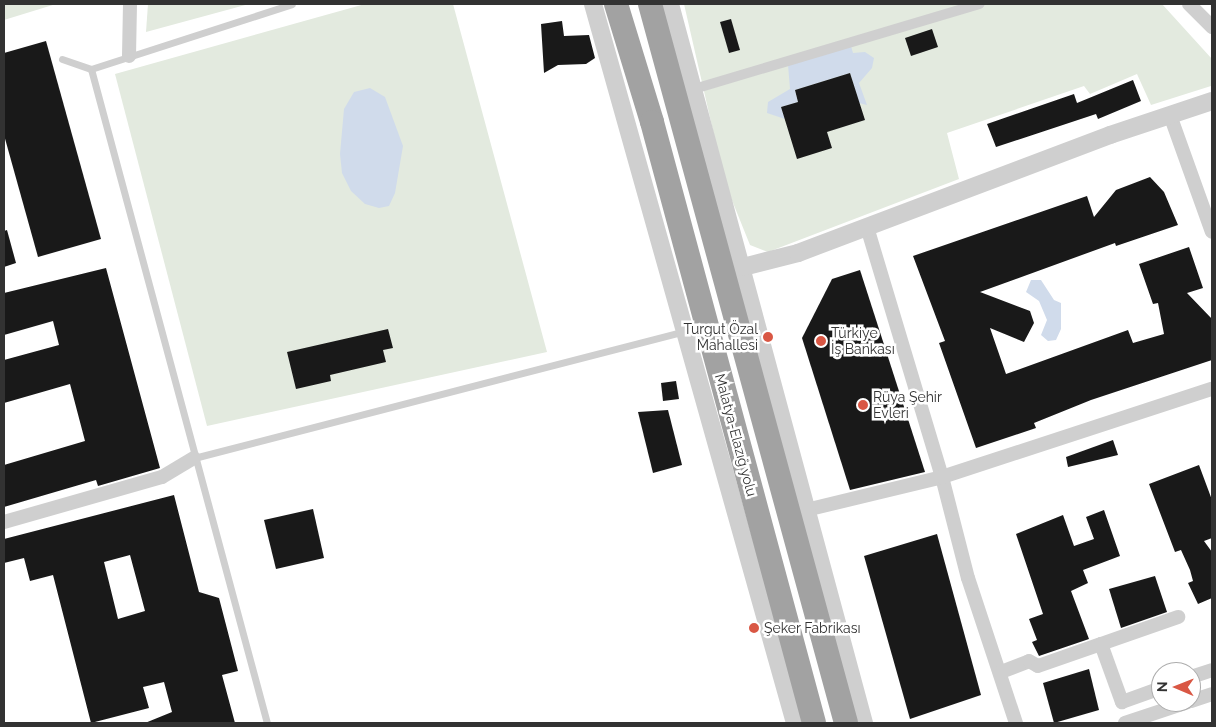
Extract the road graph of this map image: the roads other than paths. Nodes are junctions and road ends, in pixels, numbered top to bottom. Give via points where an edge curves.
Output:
1 (130, 4) edge
2 (292, 4) edge
3 (593, 4) edge
4 (616, 4) edge
5 (650, 4) edge
6 (670, 4) edge
7 (980, 4) edge
8 (1189, 4) edge
9 (1212, 27) edge
10 (129, 56) junction
11 (62, 59) dead end
12 (91, 69) junction
13 (694, 89) junction
14 (1212, 101) edge
15 (1170, 115) junction
16 (866, 227) junction
17 (1212, 232) edge
18 (743, 267) junction
19 (686, 331) junction
20 (1212, 391) edge
21 (194, 458) junction
22 (942, 477) junction
23 (806, 510) junction
24 (4, 522) edge
25 (1178, 617) dead end
26 (1101, 644) junction
27 (1001, 672) junction
28 (1151, 692) edge
29 (1159, 712) edge
30 (267, 723) edge
31 (795, 723) edge
32 (814, 723) edge
33 (846, 723) edge
34 (864, 723) edge
35 (1016, 723) edge
36 (1125, 723) edge

1 - 10 street
2 - 10 lane
3 - 19 street
4 - 32 highway, Malatya-Elazığ yolu via 652,122
5 - 33 highway
6 - 13 street
7 - 13 street
8 - 9 street
10 - 12 lane
11 - 12 lane
12 - 21 lane
13 - 18 street
14 - 15 street
15 - 16 street
15 - 17 street
16 - 18 street via 798,253
16 - 22 street
18 - 23 street
19 - 21 lane
19 - 31 street
20 - 22 street
21 - 24 street via 162,477
21 - 30 lane
22 - 23 street
22 - 27 street via 968,578
23 - 34 street
25 - 26 street
26 - 27 street via 1038,666 1030,662
26 - 28 street via 1122,702
27 - 35 street
29 - 36 street

